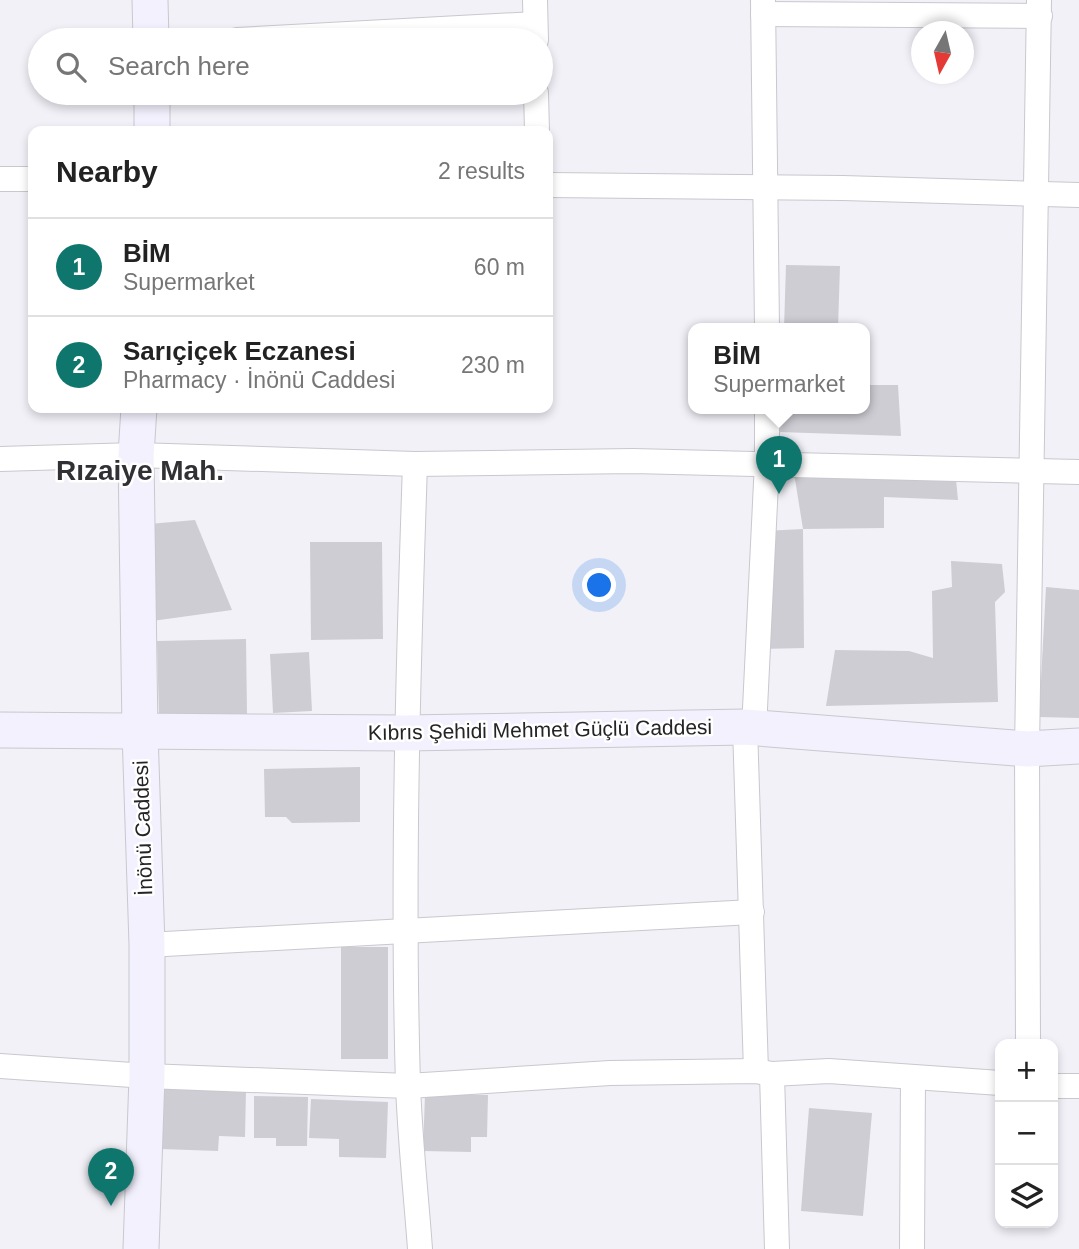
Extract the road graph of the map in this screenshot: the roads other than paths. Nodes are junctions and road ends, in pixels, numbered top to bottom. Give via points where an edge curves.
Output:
1 (150, 0) edge
2 (763, 7) edge
3 (1040, 8) edge
4 (535, 21) edge
5 (151, 28) edge
6 (425, 28) edge
7 (152, 105) edge
8 (536, 105) edge
9 (152, 126) edge
10 (537, 126) edge
11 (0, 179) edge
12 (28, 179) edge
13 (553, 185) edge
14 (766, 188) junction
15 (1037, 195) junction
16 (1079, 195) edge
17 (767, 323) edge
18 (139, 413) edge
19 (767, 414) edge
20 (136, 454) junction
21 (0, 459) edge
22 (767, 462) junction
23 (415, 464) junction
24 (1033, 471) junction
25 (1079, 472) edge
26 (750, 728) junction
27 (0, 730) edge
28 (140, 732) junction
29 (406, 733) junction
30 (1079, 746) edge
31 (1027, 749) junction
32 (752, 912) junction
33 (407, 933) junction
34 (147, 945) junction
35 (1028, 1039) edge
36 (0, 1066) edge
37 (764, 1073) junction
38 (147, 1076) junction
39 (913, 1077) junction
40 (995, 1083) edge
41 (408, 1086) junction
42 (1058, 1086) edge
43 (1079, 1086) edge
44 (141, 1249) edge
45 (420, 1249) edge
46 (777, 1249) edge
47 (912, 1249) edge

1 - 5 street
2 - 3 street
2 - 14 street
3 - 15 street
4 - 6 street
7 - 9 street
8 - 10 street
11 - 12 street
13 - 14 street
14 - 15 street
14 - 17 street
15 - 16 street
15 - 24 street
18 - 20 street, İnönü Caddesi
19 - 22 street
20 - 21 street
20 - 23 street
20 - 28 street, İnönü Caddesi
22 - 23 street
22 - 24 street
22 - 26 street
23 - 29 street
24 - 25 street
24 - 31 street
26 - 29 street, Kıbrıs Şehidi Mehmet Güçlü Caddesi
26 - 31 street, Kıbrıs Şehidi Mehmet Güçlü Caddesi
26 - 32 street
27 - 28 street, Kıbrıs Şehidi Mehmet Güçlü Caddesi
28 - 29 street, Kıbrıs Şehidi Mehmet Güçlü Caddesi
28 - 34 street, İnönü Caddesi
29 - 33 street
30 - 31 street, Kıbrıs Şehidi Mehmet Güçlü Caddesi
31 - 35 street
32 - 33 street
32 - 37 street
33 - 34 street
33 - 41 street
34 - 38 street, İnönü Caddesi
36 - 38 street
37 - 39 street via 829,1070
37 - 41 street via 610,1073
37 - 46 street
38 - 41 street
38 - 44 street, İnönü Caddesi
39 - 40 street
39 - 47 street
41 - 45 street
42 - 43 street

